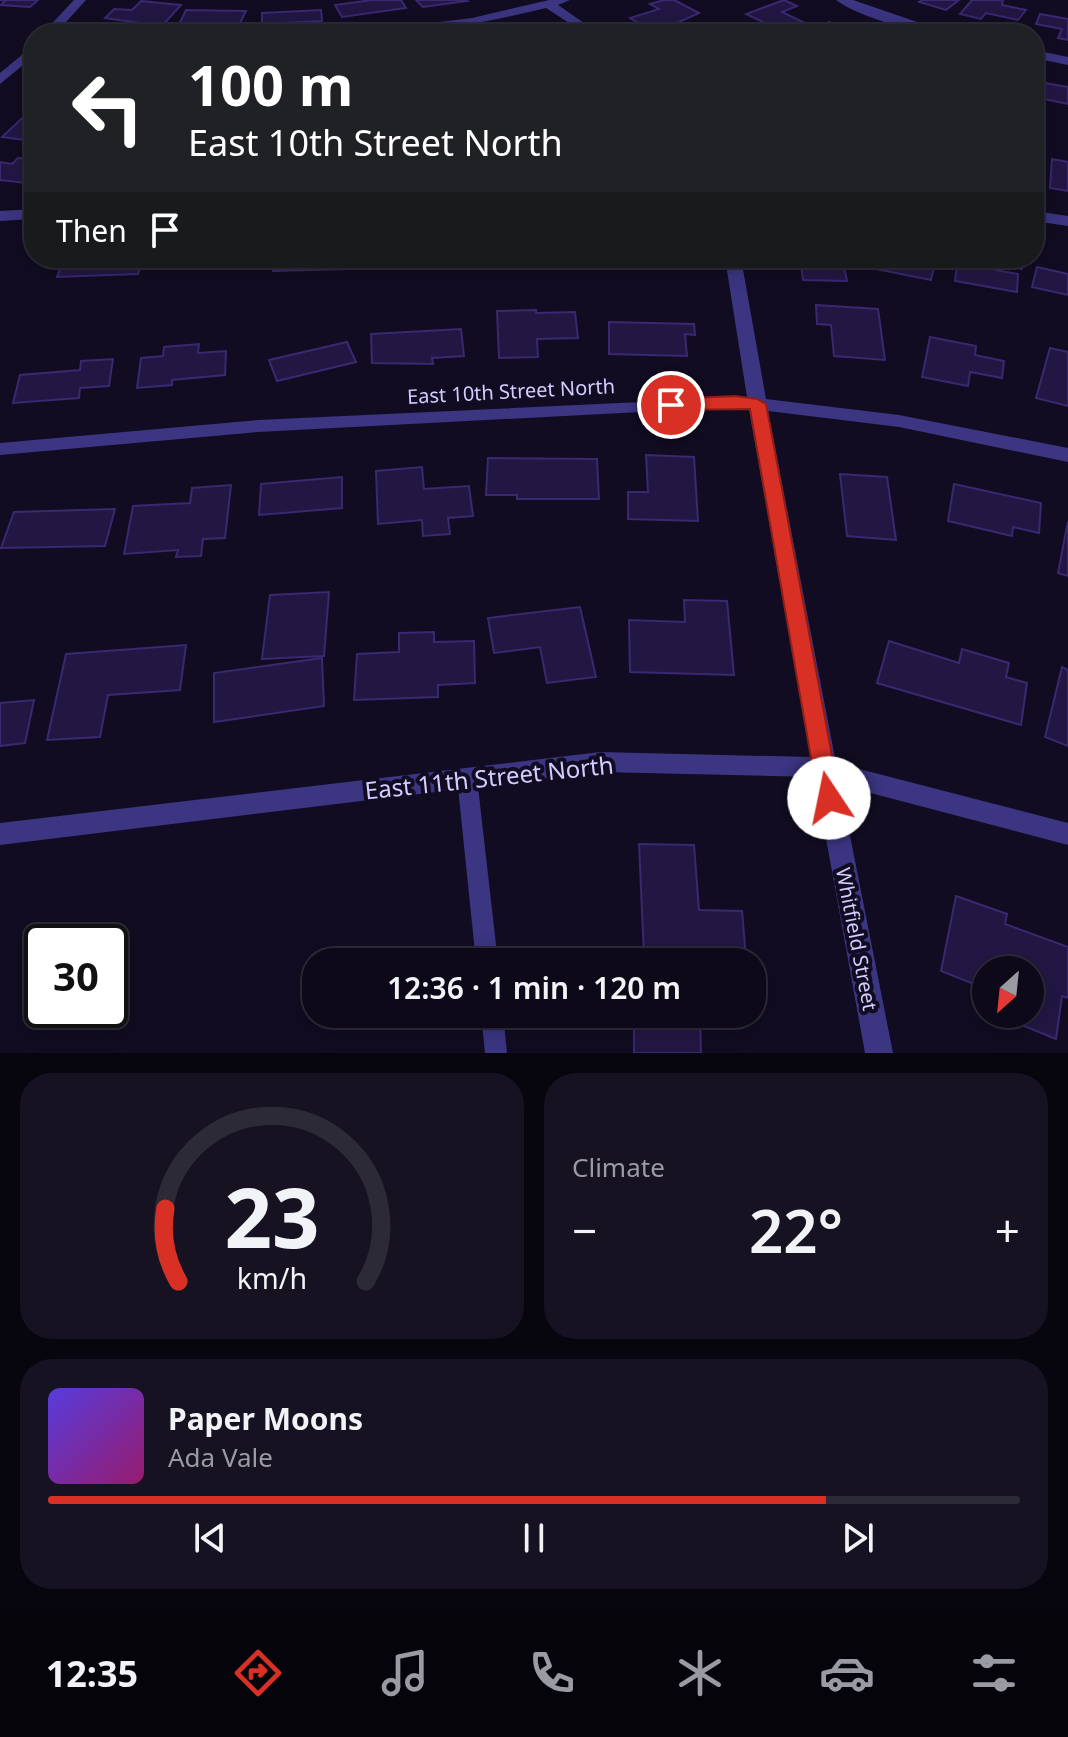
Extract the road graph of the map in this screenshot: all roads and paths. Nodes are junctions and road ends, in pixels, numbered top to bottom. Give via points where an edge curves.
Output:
1 (80, 0) edge
2 (564, 0) edge
3 (842, 0) edge
4 (548, 4) junction
5 (57, 24) edge
6 (456, 24) edge
7 (579, 24) edge
8 (911, 24) edge
9 (1044, 56) edge
10 (24, 58) edge
11 (1068, 61) edge
12 (0, 80) edge
13 (24, 215) edge
14 (0, 216) edge
15 (1044, 217) edge
16 (1068, 221) edge
17 (735, 268) edge
18 (757, 404) junction
19 (0, 449) edge
20 (1068, 455) edge
21 (824, 770) junction
22 (467, 778) junction
23 (0, 834) edge
24 (1068, 834) edge
25 (485, 948) edge
26 (493, 1028) edge
27 (496, 1053) edge
28 (879, 1053) edge

1 - 5 street
2 - 4 street
3 - 8 street
4 - 6 street
4 - 7 street
9 - 11 street
10 - 12 street
13 - 14 street
15 - 16 street
17 - 18 street, Whitfield Street
18 - 19 street, East 10th Street North via 258,426
18 - 20 street, East 10th Street North via 899,421
18 - 21 street, Whitfield Street
21 - 22 street, East 11th Street North via 600,762
21 - 24 street, East 11th Street North
21 - 28 street, Whitfield Street
22 - 23 street, East 11th Street North
22 - 25 lane
26 - 27 lane

